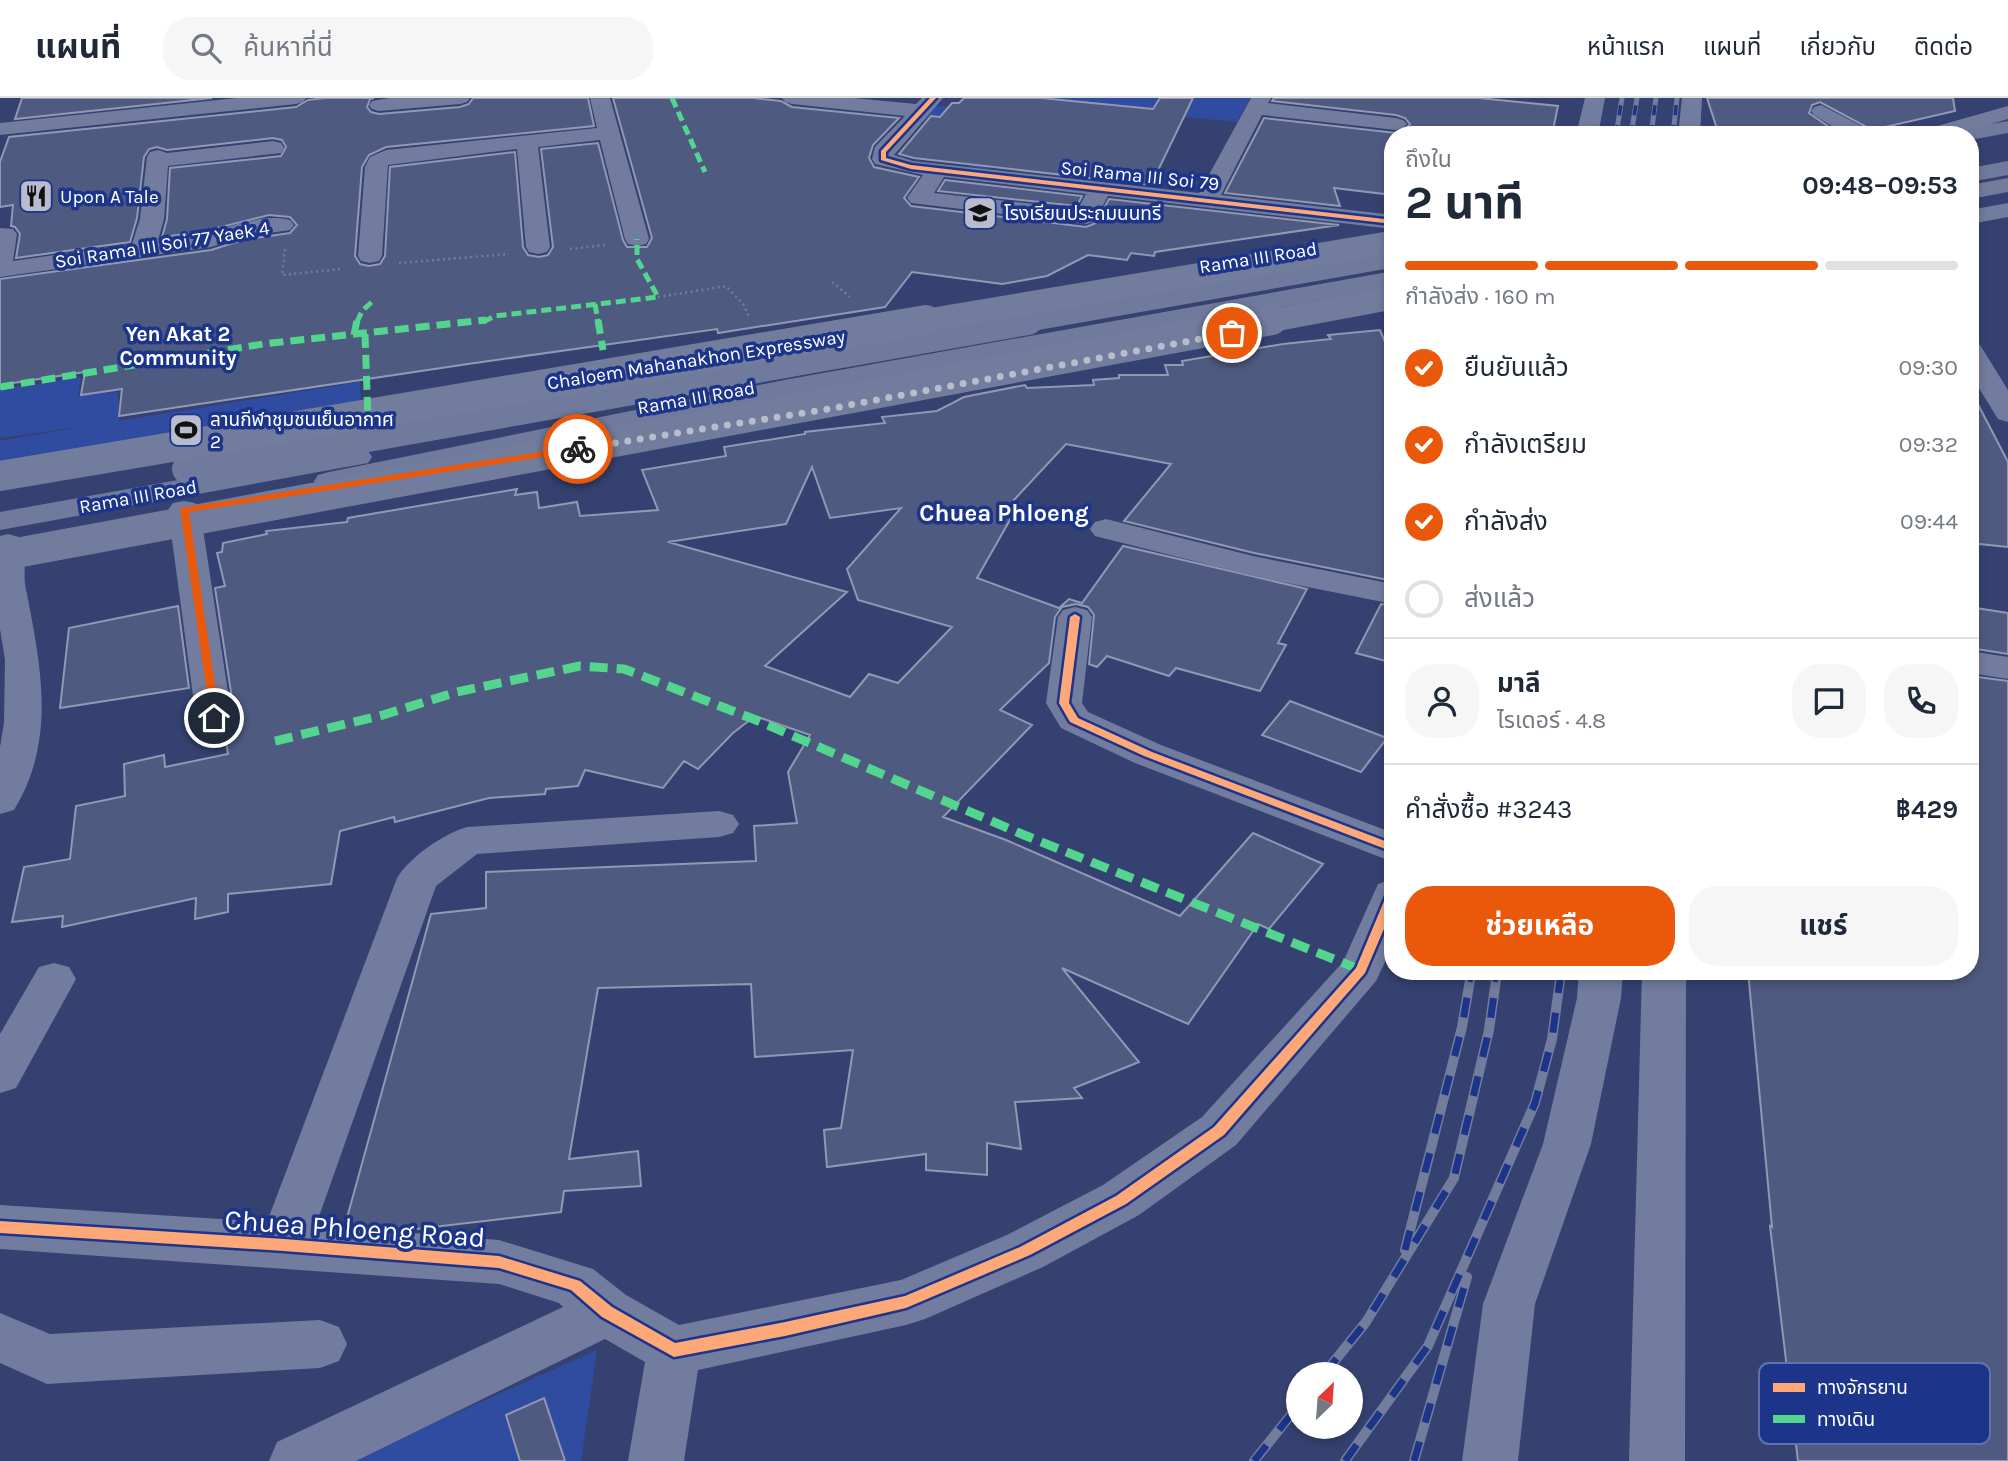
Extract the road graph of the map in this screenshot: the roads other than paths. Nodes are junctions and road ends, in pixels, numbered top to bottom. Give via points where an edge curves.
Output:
1 (296, 98) edge
2 (460, 98) edge
3 (600, 98) edge
4 (792, 98) edge
5 (1595, 98) edge
6 (1692, 98) edge
7 (209, 102) edge
8 (887, 103) edge
9 (1258, 103) edge
10 (379, 105) dead end
11 (927, 105) edge
12 (1821, 111) dead end
13 (2008, 112) edge
14 (1396, 124) dead end
15 (1589, 126) edge
16 (1690, 126) edge
17 (1846, 126) edge
18 (1961, 126) edge
19 (2008, 127) edge
20 (609, 132) junction
21 (1979, 132) edge
22 (2, 134) edge
23 (2008, 137) edge
24 (527, 142) junction
25 (273, 148) dead end
26 (2008, 149) edge
27 (1979, 155) edge
28 (1979, 158) edge
29 (1979, 161) edge
30 (2008, 166) edge
31 (937, 170) junction
32 (2008, 185) edge
33 (1101, 188) junction
34 (1979, 190) edge
35 (2008, 191) edge
36 (1979, 196) edge
37 (1208, 200) junction
38 (2008, 210) edge
39 (1979, 215) edge
40 (1384, 221) edge
41 (284, 234) road end
42 (1384, 236) edge
43 (637, 239) dead end
44 (1384, 244) edge
45 (143, 249) junction
46 (1302, 250) junction
47 (528, 251) road end
48 (2, 253) edge
49 (1384, 255) edge
50 (370, 256) dead end
51 (1384, 259) edge
52 (1384, 259) edge
53 (1384, 277) edge
54 (1384, 278) edge
55 (1234, 297) junction
56 (1384, 303) edge
57 (1384, 303) edge
58 (1979, 366) edge
59 (2008, 413) edge
60 (245, 440) junction
61 (0, 462) edge
62 (0, 476) edge
63 (0, 488) edge
64 (253, 498) junction
65 (0, 502) edge
66 (184, 510) junction
67 (1106, 529) dead end
68 (2, 541) edge
69 (1384, 592) edge
70 (1075, 617) dead end
71 (1979, 663) edge
72 (2008, 668) edge
73 (214, 718) dead end
74 (0, 802) edge
75 (719, 824) dead end
76 (1384, 845) edge
77 (1384, 915) edge
78 (54, 979) dead end
79 (1600, 980) edge
80 (1664, 980) edge
81 (0, 1075) edge
82 (1, 1229) edge
83 (284, 1245) junction
84 (607, 1312) junction
85 (0, 1337) edge
86 (320, 1344) dead end
87 (674, 1350) junction
88 (297, 1461) edge
89 (656, 1461) edge
90 (1490, 1461) edge
91 (1657, 1461) edge

1 - 7 street
2 - 10 street
3 - 20 street
4 - 8 street
5 - 15 street
6 - 16 street
7 - 22 street
8 - 11 street
9 - 14 street
9 - 37 street
11 - 31 street, Soi Rama III Soi 79 via 883,152 883,159
12 - 17 street
13 - 18 highway
19 - 21 main road
20 - 24 street
20 - 43 street
23 - 27 highway
24 - 47 street
24 - 50 street via 398,155 378,162
25 - 45 street via 158,159 152,219
26 - 28 main road
29 - 30 main road
31 - 33 street, Soi Rama III Soi 79
31 - 33 street via 919,198 1086,217
32 - 34 highway
33 - 37 street, Soi Rama III Soi 79
35 - 36 main road
37 - 40 street, Soi Rama III Soi 79
38 - 39 street
41 - 45 street, Soi Rama III Soi 77 Yaek 4 via 238,230 211,240
42 - 46 main road, Rama III Road
44 - 60 highway, Chaloem Mahanakhon Expressway, bridge
45 - 48 street, Soi Rama III Soi 77 Yaek 4
46 - 49 main road
46 - 60 main road, Rama III Road via 637,361
51 - 55 main road, Rama III Road, bridge
52 - 65 main road, Rama III Road, bridge
53 - 55 main road, Rama III Road
54 - 68 main road, Rama III Road
55 - 60 main road, Rama III Road
55 - 64 main road, Rama III Road
56 - 68 highway, bridge
57 - 64 main road, Rama III Road via 757,421
58 - 59 street
60 - 61 highway, bridge
60 - 62 highway, Chaloem Mahanakhon Expressway, bridge
60 - 63 main road, Rama III Road
64 - 66 main road, Rama III Road
66 - 68 main road, Rama III Road
66 - 73 street
67 - 69 street
68 - 74 street via 23,660 23,723 14,775
70 - 76 street via 1064,703 1074,720 1148,754
71 - 72 street
75 - 83 street via 467,841 418,878
77 - 87 street via 1361,970 1219,1131 1121,1200 1025,1251 906,1302
78 - 81 street
79 - 90 street via 1567,1144 1509,1304
80 - 91 street
82 - 83 street, Chuea Phloeng Road
83 - 84 street, Chuea Phloeng Road via 499,1262 575,1285
84 - 87 street, Chuea Phloeng Road
84 - 88 street
85 - 86 street via 47,1359
87 - 89 street

